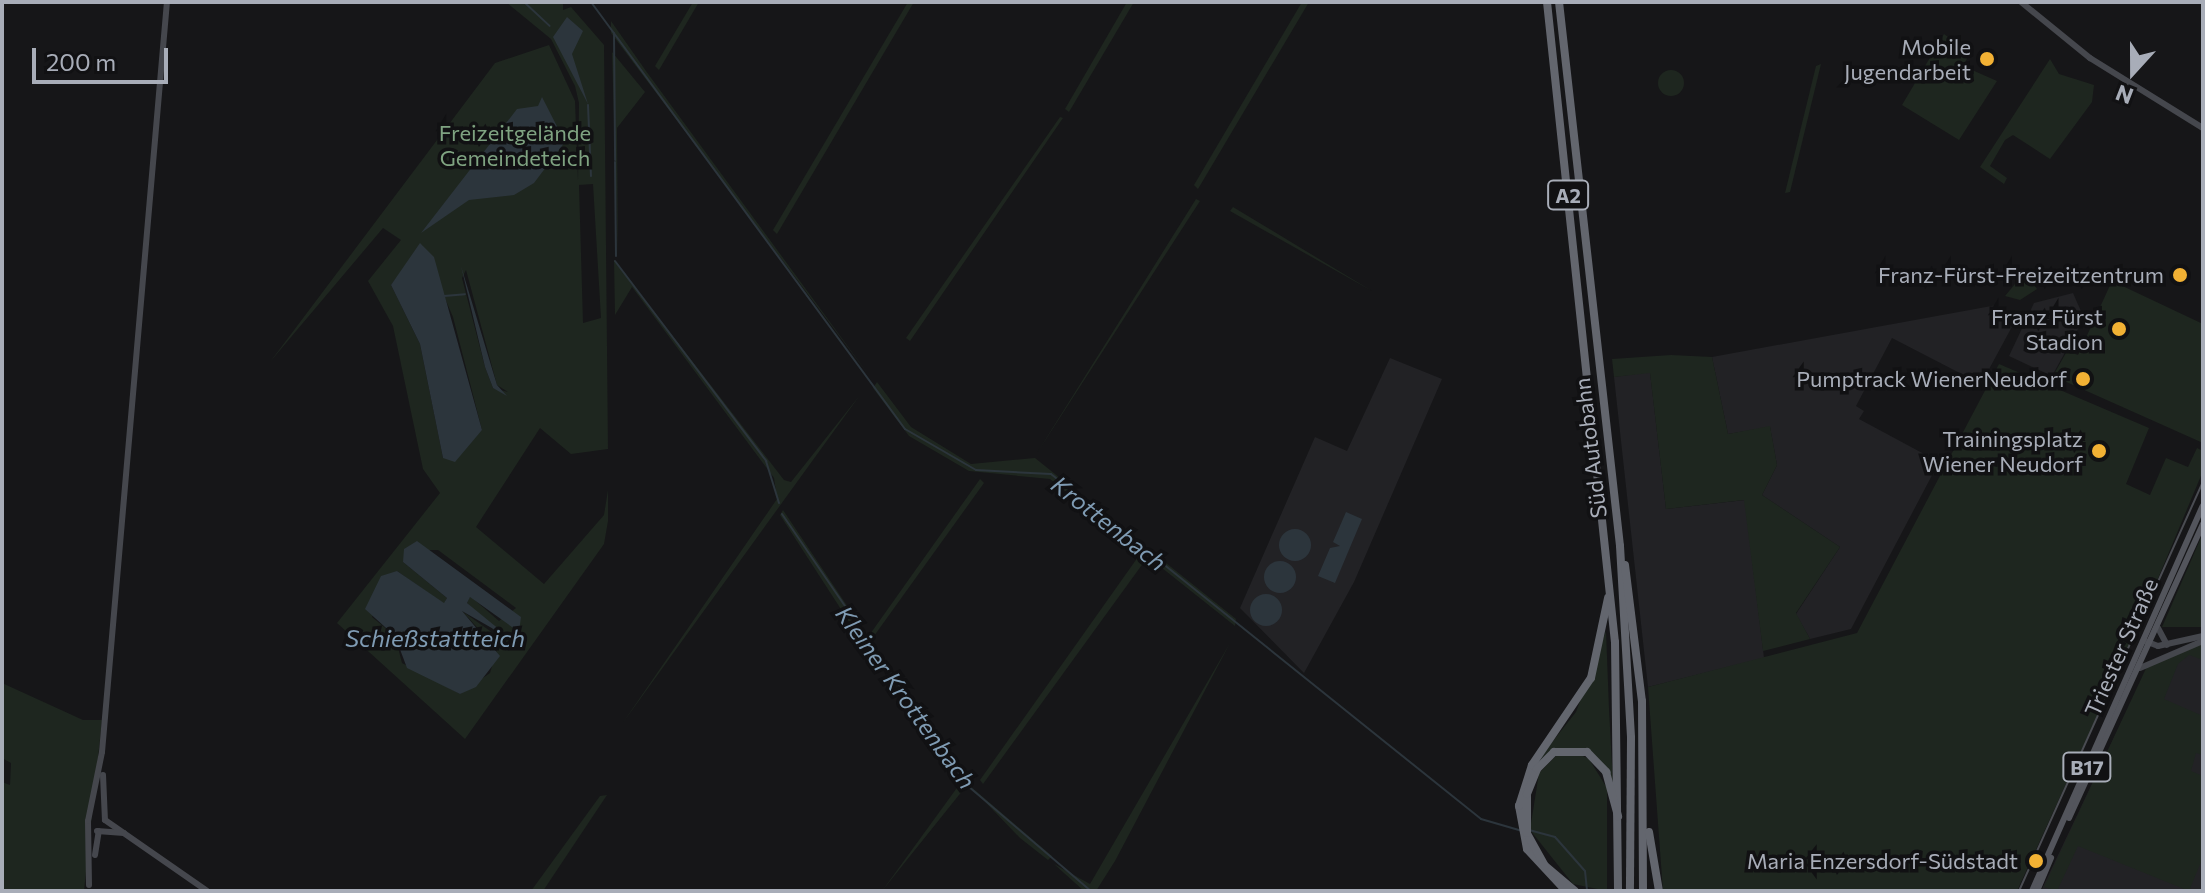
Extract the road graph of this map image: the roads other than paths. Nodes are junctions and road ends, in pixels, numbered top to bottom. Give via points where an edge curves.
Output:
1 (167, 2) edge
2 (1547, 2) edge
3 (1559, 2) edge
4 (2021, 2) edge
5 (2203, 128) edge
6 (2203, 506) edge
7 (2203, 524) edge
8 (1620, 546) junction
9 (1610, 582) junction
10 (2158, 628) junction
11 (2203, 639) edge
12 (2146, 644) junction
13 (2167, 645) junction
14 (2162, 653) junction
15 (2140, 668) junction
16 (1645, 808) junction
17 (100, 816) junction
18 (1620, 823) junction
19 (1523, 826) junction
20 (90, 828) junction
21 (101, 830) junction
22 (128, 835) junction
23 (1527, 840) junction
24 (88, 888) edge
25 (207, 891) edge
26 (1566, 891) edge
27 (1575, 891) edge
28 (1618, 891) edge
29 (1630, 891) edge
30 (1643, 891) edge
31 (1659, 891) edge
32 (2034, 891) edge

1 - 17 main road
2 - 9 highway, Süd Autobahn / A2
3 - 8 highway, Süd Autobahn / A2
4 - 5 main road via 2090,58
6 - 12 main road, Triester Straße / B17
7 - 10 main road, Triester Straße / B17
8 - 16 highway via 1640,660
8 - 29 highway, Süd Autobahn / A2 via 1631,738
9 - 18 highway, Süd Autobahn / A2
9 - 19 highway via 1591,678 1532,765
10 - 12 main road, Triester Straße / B17
10 - 13 main road
11 - 13 main road
11 - 14 main road
12 - 13 main road
12 - 14 main road
12 - 15 main road, Triester Straße / B17
12 - 32 main road, Triester Straße / B17
14 - 15 main road
15 - 32 main road, Triester Straße / B17
16 - 30 highway
16 - 31 highway
17 - 20 main road
17 - 21 main road
17 - 22 main road
18 - 19 highway via 1606,772 1576,749 1554,752 1537,769
18 - 28 highway, Süd Autobahn / A2
19 - 23 highway
20 - 21 main road
20 - 24 main road
21 - 22 main road
21 - 24 main road
22 - 25 main road
23 - 26 highway
23 - 27 highway

